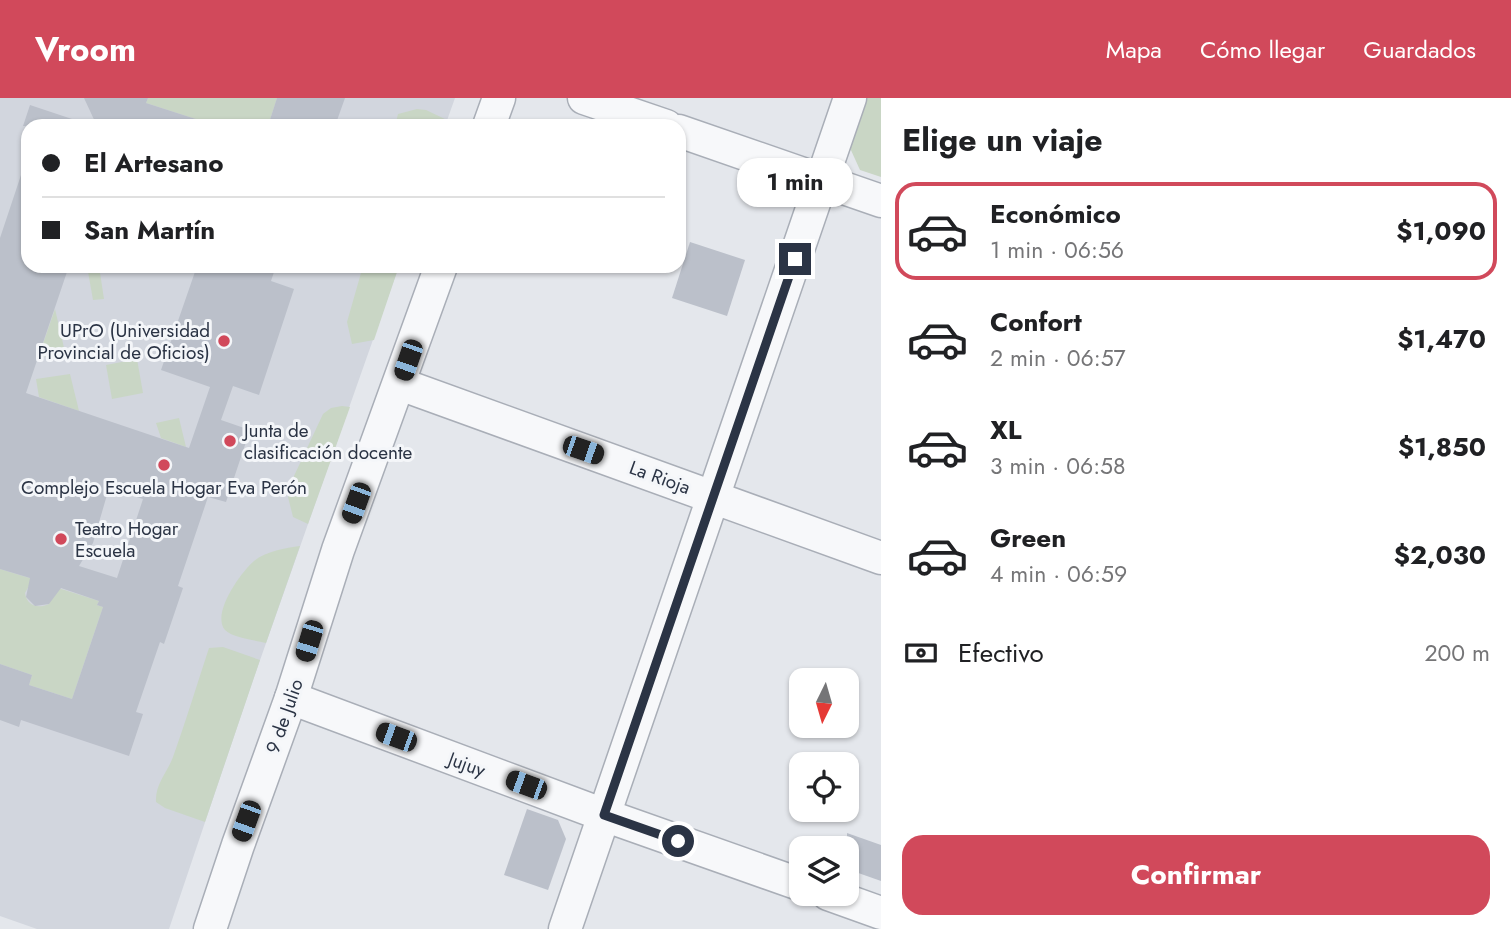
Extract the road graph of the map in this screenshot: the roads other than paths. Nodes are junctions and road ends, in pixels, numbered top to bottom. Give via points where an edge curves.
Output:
1 (499, 98) edge
2 (584, 98) edge
3 (850, 98) edge
4 (492, 119) edge
5 (646, 119) edge
6 (686, 133) edge
7 (822, 180) junction
8 (881, 201) edge
9 (439, 273) edge
10 (400, 384) junction
11 (714, 496) junction
12 (881, 558) edge
13 (291, 698) junction
14 (604, 815) junction
15 (789, 880) edge
16 (859, 905) edge
17 (881, 913) edge
18 (210, 929) edge
19 (565, 929) edge

1 - 4 street
2 - 5 street
3 - 7 street
6 - 7 street
7 - 8 street
7 - 11 street
9 - 10 street, 9 de Julio
10 - 11 street, La Rioja
10 - 13 street, 9 de Julio via 338,550
11 - 12 street, La Rioja
11 - 14 street
13 - 14 street, Jujuy
13 - 18 street, 9 de Julio
14 - 15 street, Jujuy
14 - 19 street
16 - 17 street

